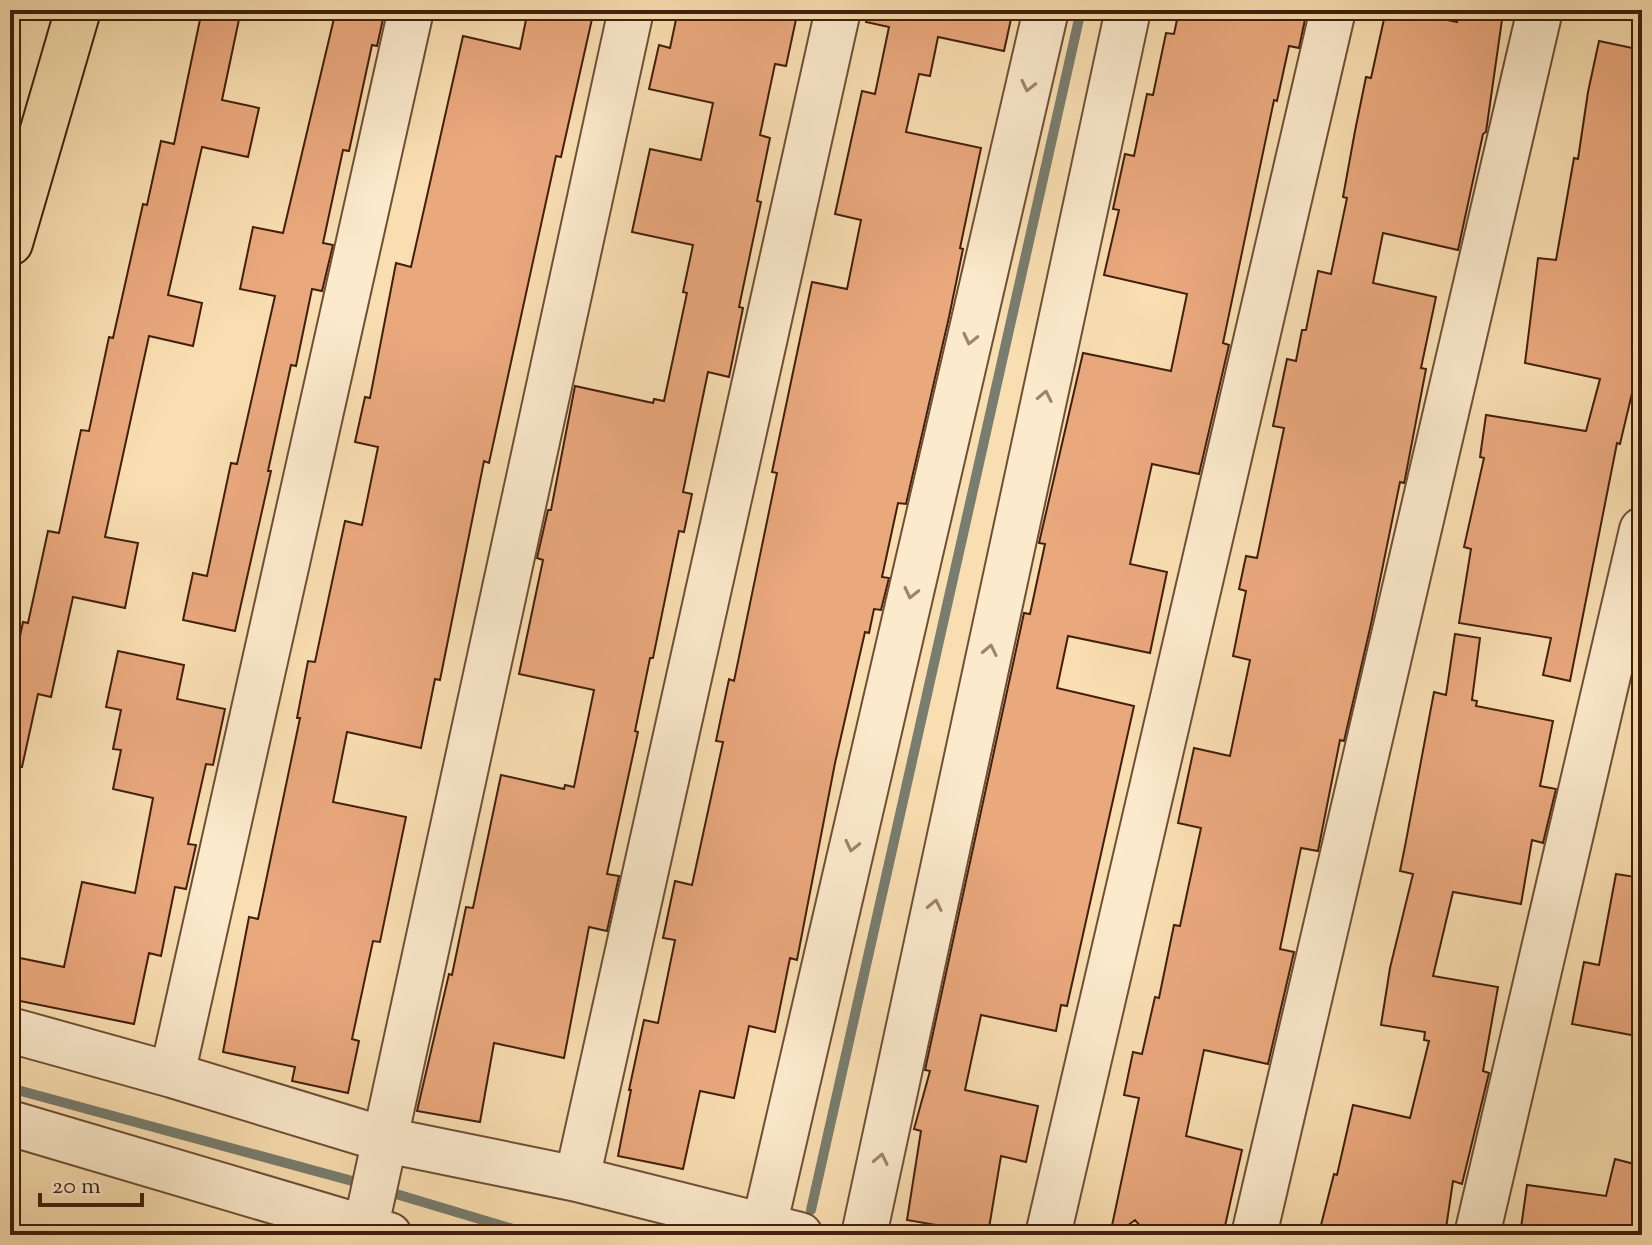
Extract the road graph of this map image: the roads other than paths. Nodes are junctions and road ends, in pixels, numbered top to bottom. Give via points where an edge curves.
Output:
1 (78, 10) edge
2 (411, 10) edge
3 (631, 10) edge
4 (838, 10) edge
5 (1046, 10) edge
6 (1128, 10) edge
7 (1333, 10) edge
8 (1540, 10) edge
9 (10, 243) edge
10 (1642, 530) edge
11 (10, 1030) edge
12 (172, 1075) junction
13 (10, 1123) edge
14 (386, 1140) junction
15 (577, 1179) junction
16 (775, 1232) edge
17 (373, 1233) edge
18 (864, 1235) edge
19 (1048, 1235) edge
20 (1254, 1235) edge
21 (1477, 1235) edge

1 - 9 main road
2 - 12 street
3 - 14 street
4 - 15 street
5 -> 16 street
18 -> 6 street
7 - 19 street
8 - 20 street
10 - 21 street
11 - 12 street
12 - 14 street
13 - 17 street
14 - 15 street
14 - 17 street
15 - 16 street

